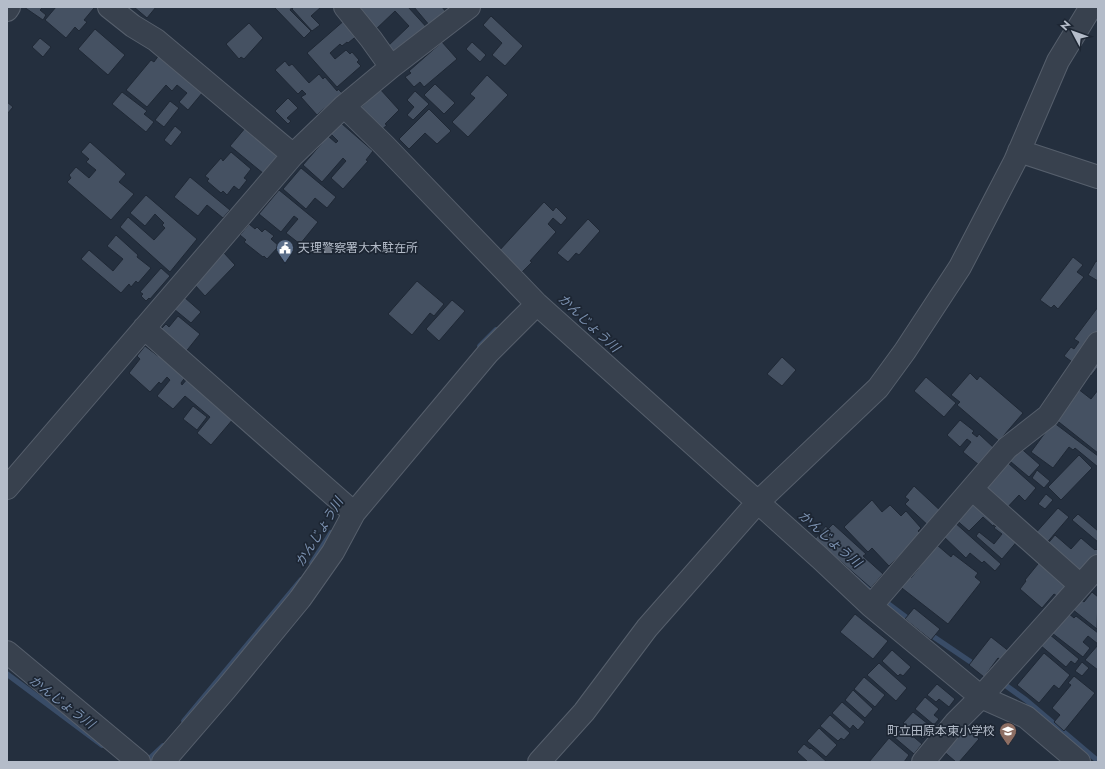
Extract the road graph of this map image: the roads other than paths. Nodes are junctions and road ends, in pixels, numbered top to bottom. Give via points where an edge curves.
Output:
1 (10, 7) edge
2 (109, 7) edge
3 (345, 7) edge
4 (469, 7) edge
5 (1091, 7) edge
6 (7, 10) edge
7 (391, 67) junction
8 (344, 106) junction
9 (1019, 151) junction
10 (293, 155) junction
11 (1098, 177) edge
12 (537, 304) junction
13 (144, 328) junction
14 (1098, 343) edge
15 (7, 488) edge
16 (972, 489) junction
17 (757, 503) junction
18 (354, 513) junction
19 (1098, 566) edge
20 (1080, 585) junction
21 (871, 606) junction
22 (7, 652) edge
23 (981, 697) junction
24 (139, 762) edge
25 (164, 762) edge
26 (539, 762) edge
27 (922, 762) edge
28 (1079, 762) edge

1 - 6 street
2 - 10 street via 156,40
3 - 7 street
4 - 7 street
5 - 9 street via 1058,60
7 - 8 street
8 - 10 street
8 - 12 street
9 - 11 street
9 - 17 street via 960,267 878,388
10 - 13 street
12 - 17 street
12 - 18 street via 488,353
13 - 15 street
13 - 18 street
14 - 16 street via 1048,416 1007,448
16 - 20 street
16 - 21 street
17 - 21 street
17 - 26 street via 647,628 584,712
18 - 25 street via 333,552 300,599
19 - 20 street
20 - 23 street
21 - 23 street
22 - 24 street
23 - 27 street
23 - 28 street via 1026,717

